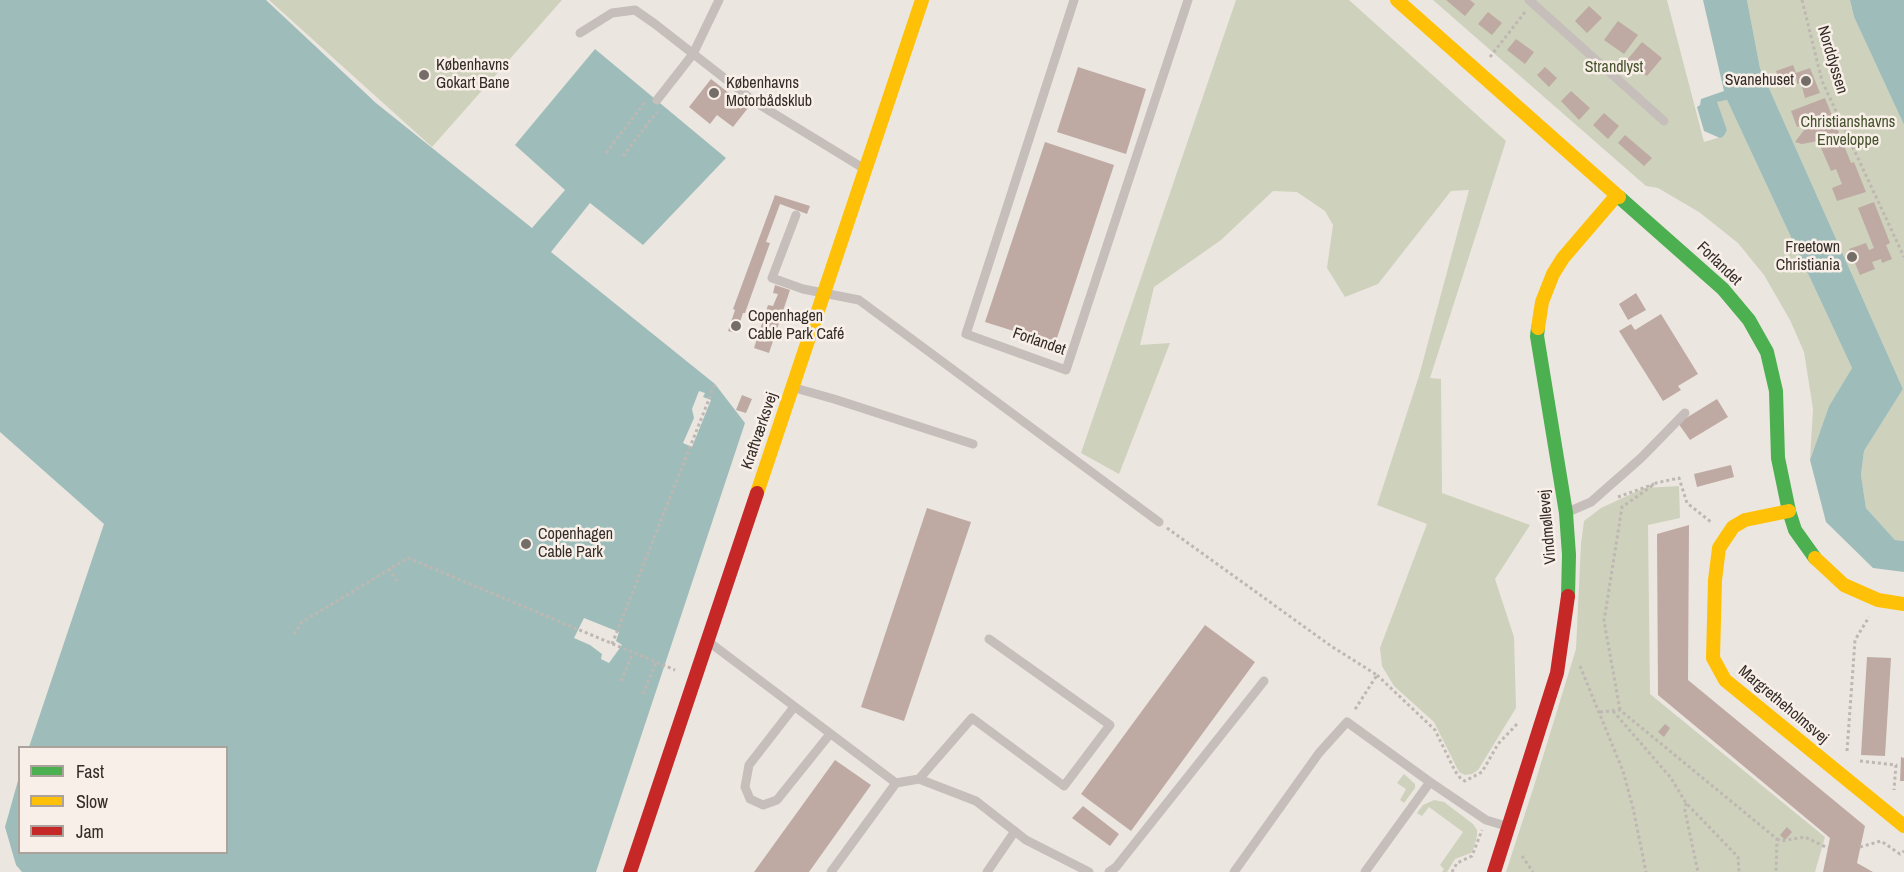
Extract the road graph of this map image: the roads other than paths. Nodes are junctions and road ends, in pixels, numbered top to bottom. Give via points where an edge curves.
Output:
1 (719, 0) edge
2 (922, 0) edge
3 (1074, 0) edge
4 (1188, 0) edge
5 (1396, 0) edge
6 (1531, 2) edge
7 (635, 5) edge
8 (580, 33) dead end
9 (693, 54) junction
10 (656, 100) road end
11 (1664, 121) dead end
12 (865, 169) junction
13 (1617, 195) junction
14 (796, 215) dead end
15 (823, 293) junction
16 (792, 387) junction
17 (1685, 413) dead end
18 (973, 444) dead end
19 (1789, 511) junction
20 (1566, 513) junction
21 (1159, 522) road end
22 (1904, 604) edge
23 (989, 639) dead end
24 (707, 641) junction
25 (1264, 681) dead end
26 (794, 707) junction
27 (830, 734) junction
28 (919, 779) junction
29 (896, 783) junction
30 (1430, 783) junction
31 (1904, 826) edge
32 (1508, 827) junction
33 (1015, 831) junction
34 (630, 872) edge
35 (831, 872) edge
36 (987, 872) edge
37 (1089, 872) edge
38 (1109, 872) edge
39 (1234, 872) edge
40 (1365, 872) edge
41 (1494, 872) edge

1 - 9 lane
2 - 12 street, Kraftværksvej
3 - 4 lane, Forlandet via 966,334 1066,370
5 - 13 street, Forlandet
6 - 11 lane
7 - 8 lane via 612,13
7 - 9 lane
9 - 10 lane
9 - 12 lane via 755,102
12 - 15 street, Kraftværksvej
13 - 19 street, Forlandet via 1723,289 1749,320 1767,352 1776,391 1778,458
13 - 20 street, Vindmøllevej via 1563,258 1552,274 1542,302 1537,336
14 - 15 lane via 772,278
15 - 16 street, Kraftværksvej
15 - 21 lane via 859,300
16 - 18 lane
16 - 24 street, Kraftværksvej
17 - 20 lane via 1591,502
19 - 22 street, Forlandet via 1795,530 1818,563 1844,585 1878,600
19 - 31 street, Margretheholmsvej via 1745,520 1733,527 1719,548 1713,658 1725,680
20 - 32 street, Vindmøllevej via 1568,601 1560,657
23 - 28 lane via 1110,725 1064,786 972,718
24 - 26 lane
24 - 34 street, Kraftværksvej
25 - 38 lane
26 - 27 lane
26 - 27 lane via 749,765 745,787 750,799 763,805 777,800
27 - 29 lane
28 - 29 lane
28 - 33 lane via 976,801
29 - 35 lane
30 - 32 lane via 1486,820
30 - 39 lane via 1347,722 1319,753
30 - 40 lane
32 - 41 street, Vindmøllevej
33 - 36 lane
33 - 37 lane

